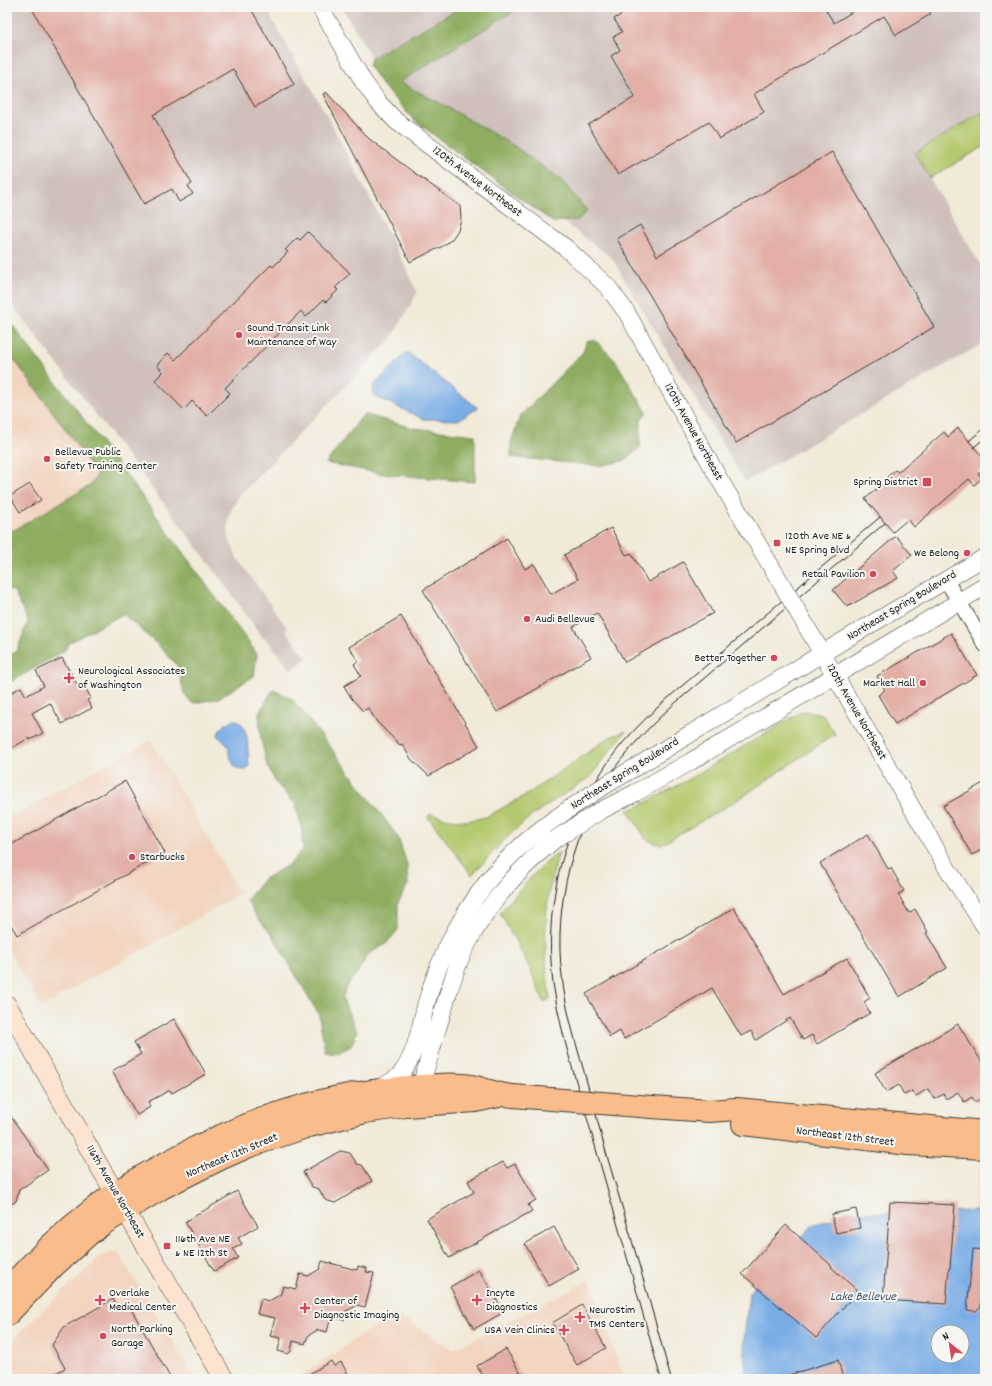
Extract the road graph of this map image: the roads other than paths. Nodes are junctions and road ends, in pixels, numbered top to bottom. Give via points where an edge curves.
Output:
1 (320, 7) edge
2 (985, 557) edge
3 (946, 580) junction
4 (985, 586) edge
5 (959, 601) junction
6 (985, 645) edge
7 (822, 654) junction
8 (835, 675) junction
9 (985, 927) edge
10 (7, 1005) edge
11 (421, 1086) junction
12 (375, 1090) junction
13 (507, 1096) junction
14 (387, 1108) junction
15 (709, 1111) junction
16 (985, 1132) edge
17 (985, 1148) edge
18 (120, 1202) junction
19 (7, 1290) edge
20 (7, 1315) edge
21 (224, 1379) edge

1 - 7 street, 120th Avenue Northeast, bridge via 363,81 396,121 566,248 608,287 627,313 718,477
2 - 3 street, Northeast Spring Boulevard
3 - 5 street
3 - 7 street, Northeast Spring Boulevard
4 - 5 street, Northeast Spring Boulevard
5 - 6 street
5 - 8 street, Northeast Spring Boulevard
7 - 8 street, 120th Avenue Northeast
7 - 12 street, Northeast Spring Boulevard, bridge via 599,789 539,829 517,848 488,880 464,916 446,950 427,1002 412,1056 400,1075
8 - 9 street, 120th Avenue Northeast via 947,868
8 - 11 street, Northeast Spring Boulevard, bridge via 680,768 593,815 554,840 520,870 498,895 475,930 457,966
10 - 18 main road, 116th Avenue Northeast
11 - 12 main road, Northeast 12th Street
11 - 13 main road, Northeast 12th Street via 471,1086
11 - 14 street via 407,1098
12 - 18 main road, Northeast 12th Street via 319,1101 248,1124 197,1146 142,1176
13 - 14 main road, Northeast 12th Street via 474,1102
13 - 15 main road, Northeast 12th Street, bridge
14 - 18 main road, Northeast 12th Street via 309,1126 247,1147
15 - 16 main road, Northeast 12th Street via 736,1109
15 - 17 main road, Northeast 12th Street via 734,1123 908,1144
18 - 19 main road, Northeast 12th Street via 76,1223
18 - 20 main road, Northeast 12th Street
18 - 21 main road, 116th Avenue Northeast

